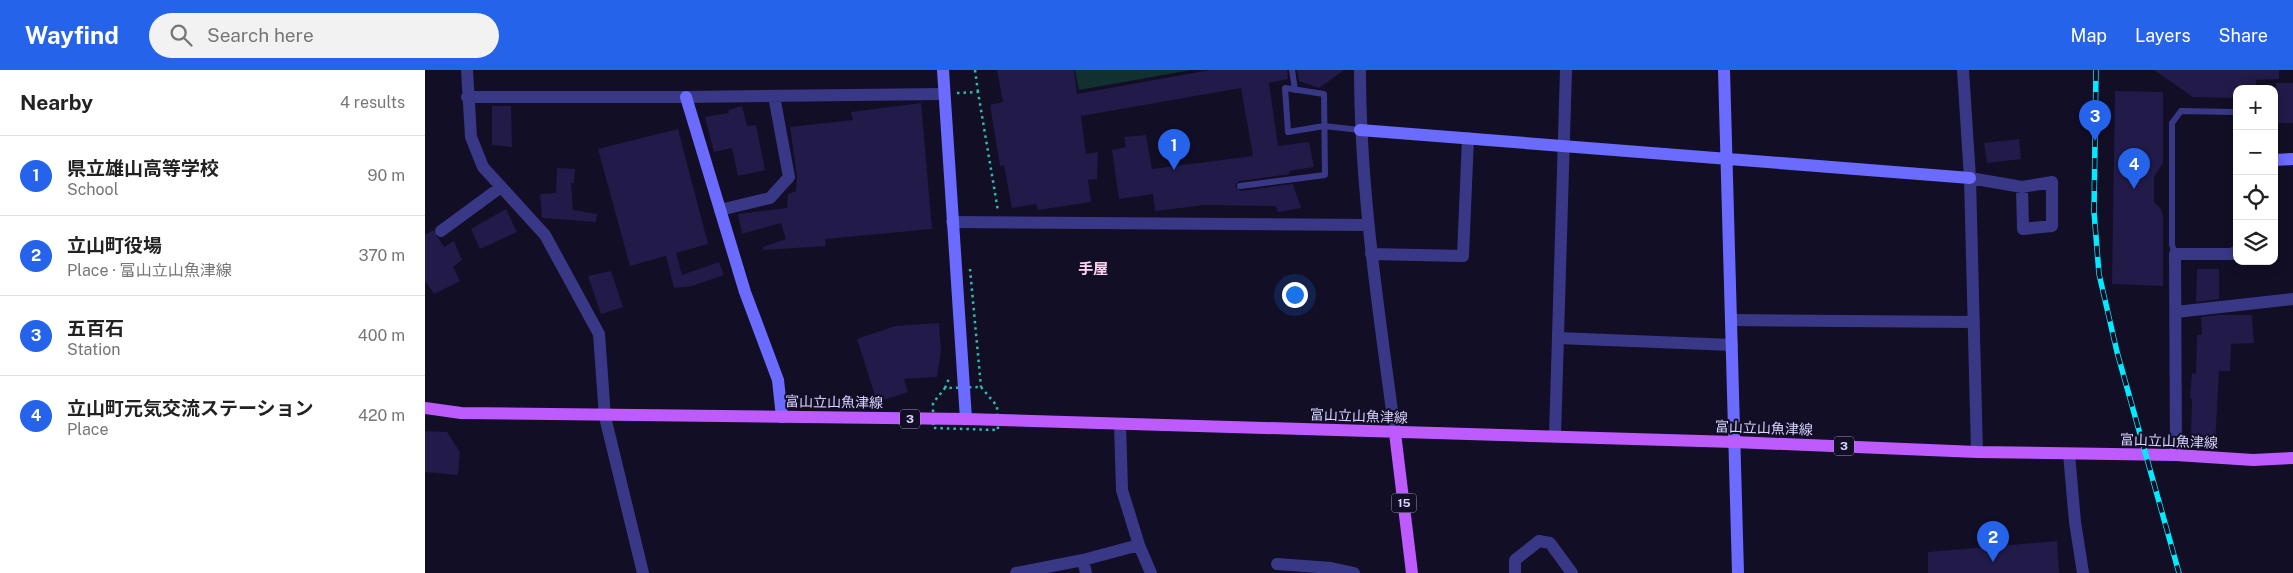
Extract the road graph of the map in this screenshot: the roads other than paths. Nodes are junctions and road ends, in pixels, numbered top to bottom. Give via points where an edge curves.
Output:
1 (467, 70) edge
2 (943, 70) edge
3 (1292, 70) edge
4 (1360, 70) edge
5 (1566, 70) edge
6 (1724, 70) edge
7 (1963, 70) edge
8 (1295, 90) junction
9 (950, 93) junction
10 (774, 96) junction
11 (467, 98) junction
12 (686, 98) junction
13 (2233, 112) edge
14 (1324, 126) junction
15 (1360, 130) junction
16 (1468, 138) junction
17 (1564, 146) junction
18 (1725, 159) junction
19 (2278, 160) edge
20 (2293, 160) edge
21 (1970, 178) junction
22 (1240, 186) dead end
23 (501, 187) junction
24 (2022, 187) dead end
25 (720, 210) junction
26 (952, 222) junction
27 (1367, 225) junction
28 (441, 231) dead end
29 (2233, 253) edge
30 (1371, 254) junction
31 (2175, 254) junction
32 (2293, 299) edge
33 (2175, 312) junction
34 (1731, 320) junction
35 (1974, 322) junction
36 (1558, 338) junction
37 (1731, 345) junction
38 (425, 408) edge
39 (605, 417) junction
40 (783, 417) junction
41 (966, 419) junction
42 (1120, 424) junction
43 (1395, 433) junction
44 (1555, 436) junction
45 (1734, 442) junction
46 (1977, 452) junction
47 (2069, 454) junction
48 (2176, 455) junction
49 (2293, 458) edge
50 (1139, 545) junction
51 (1083, 560) junction
52 (1277, 564) dead end
53 (643, 573) edge
54 (1016, 573) edge
55 (1086, 573) edge
56 (1151, 573) edge
57 (1354, 573) edge
58 (1412, 573) edge
59 (1515, 573) edge
60 (1572, 573) edge
61 (1738, 573) edge
62 (2083, 573) edge

1 - 11 street
2 - 9 street
3 - 8 lane
4 - 15 street
5 - 17 street
6 - 18 street
7 - 21 street
8 - 14 lane via 1324,94
8 - 14 lane via 1285,88 1288,132
9 - 10 street
9 - 26 street
10 - 12 street
10 - 25 street via 789,177 770,198
11 - 12 street
11 - 23 street via 471,137 483,166
12 - 25 street
13 - 31 lane via 2181,111 2172,123 2171,245
14 - 15 lane
14 - 22 lane via 1325,175
15 - 16 street
15 - 27 street
16 - 17 street
16 - 30 street via 1463,256
17 - 18 street
17 - 36 street
18 - 21 street
18 - 34 street
19 - 20 street
21 - 24 street
21 - 35 street
23 - 28 street
23 - 39 street via 545,235 599,334
25 - 40 street via 745,292 778,380
26 - 27 street
26 - 41 street
27 - 30 street
29 - 31 street
30 - 43 street
31 - 33 street
32 - 33 street
33 - 48 street
34 - 35 street
34 - 37 street
35 - 46 street
36 - 37 street
36 - 44 street
37 - 45 street
38 - 39 main road, 富山立山魚津線 / 3 via 461,414
39 - 40 main road, 富山立山魚津線 / 3
39 - 53 street
40 - 41 main road, 富山立山魚津線 / 3
41 - 42 main road, 富山立山魚津線 / 3
42 - 43 main road, 富山立山魚津線 / 3
42 - 50 street via 1122,490
43 - 44 main road, 富山立山魚津線 / 3
43 - 58 main road, 15
44 - 45 main road, 富山立山魚津線 / 3
45 - 46 main road, 富山立山魚津線 / 3
45 - 61 street
46 - 47 main road, 富山立山魚津線 / 3
47 - 48 main road, 富山立山魚津線 / 3
47 - 62 street
48 - 49 main road, 富山立山魚津線 / 3 via 2253,460
50 - 51 street
50 - 56 street
51 - 54 street
51 - 55 street
52 - 57 street
59 - 60 street via 1515,560 1539,541 1550,543

